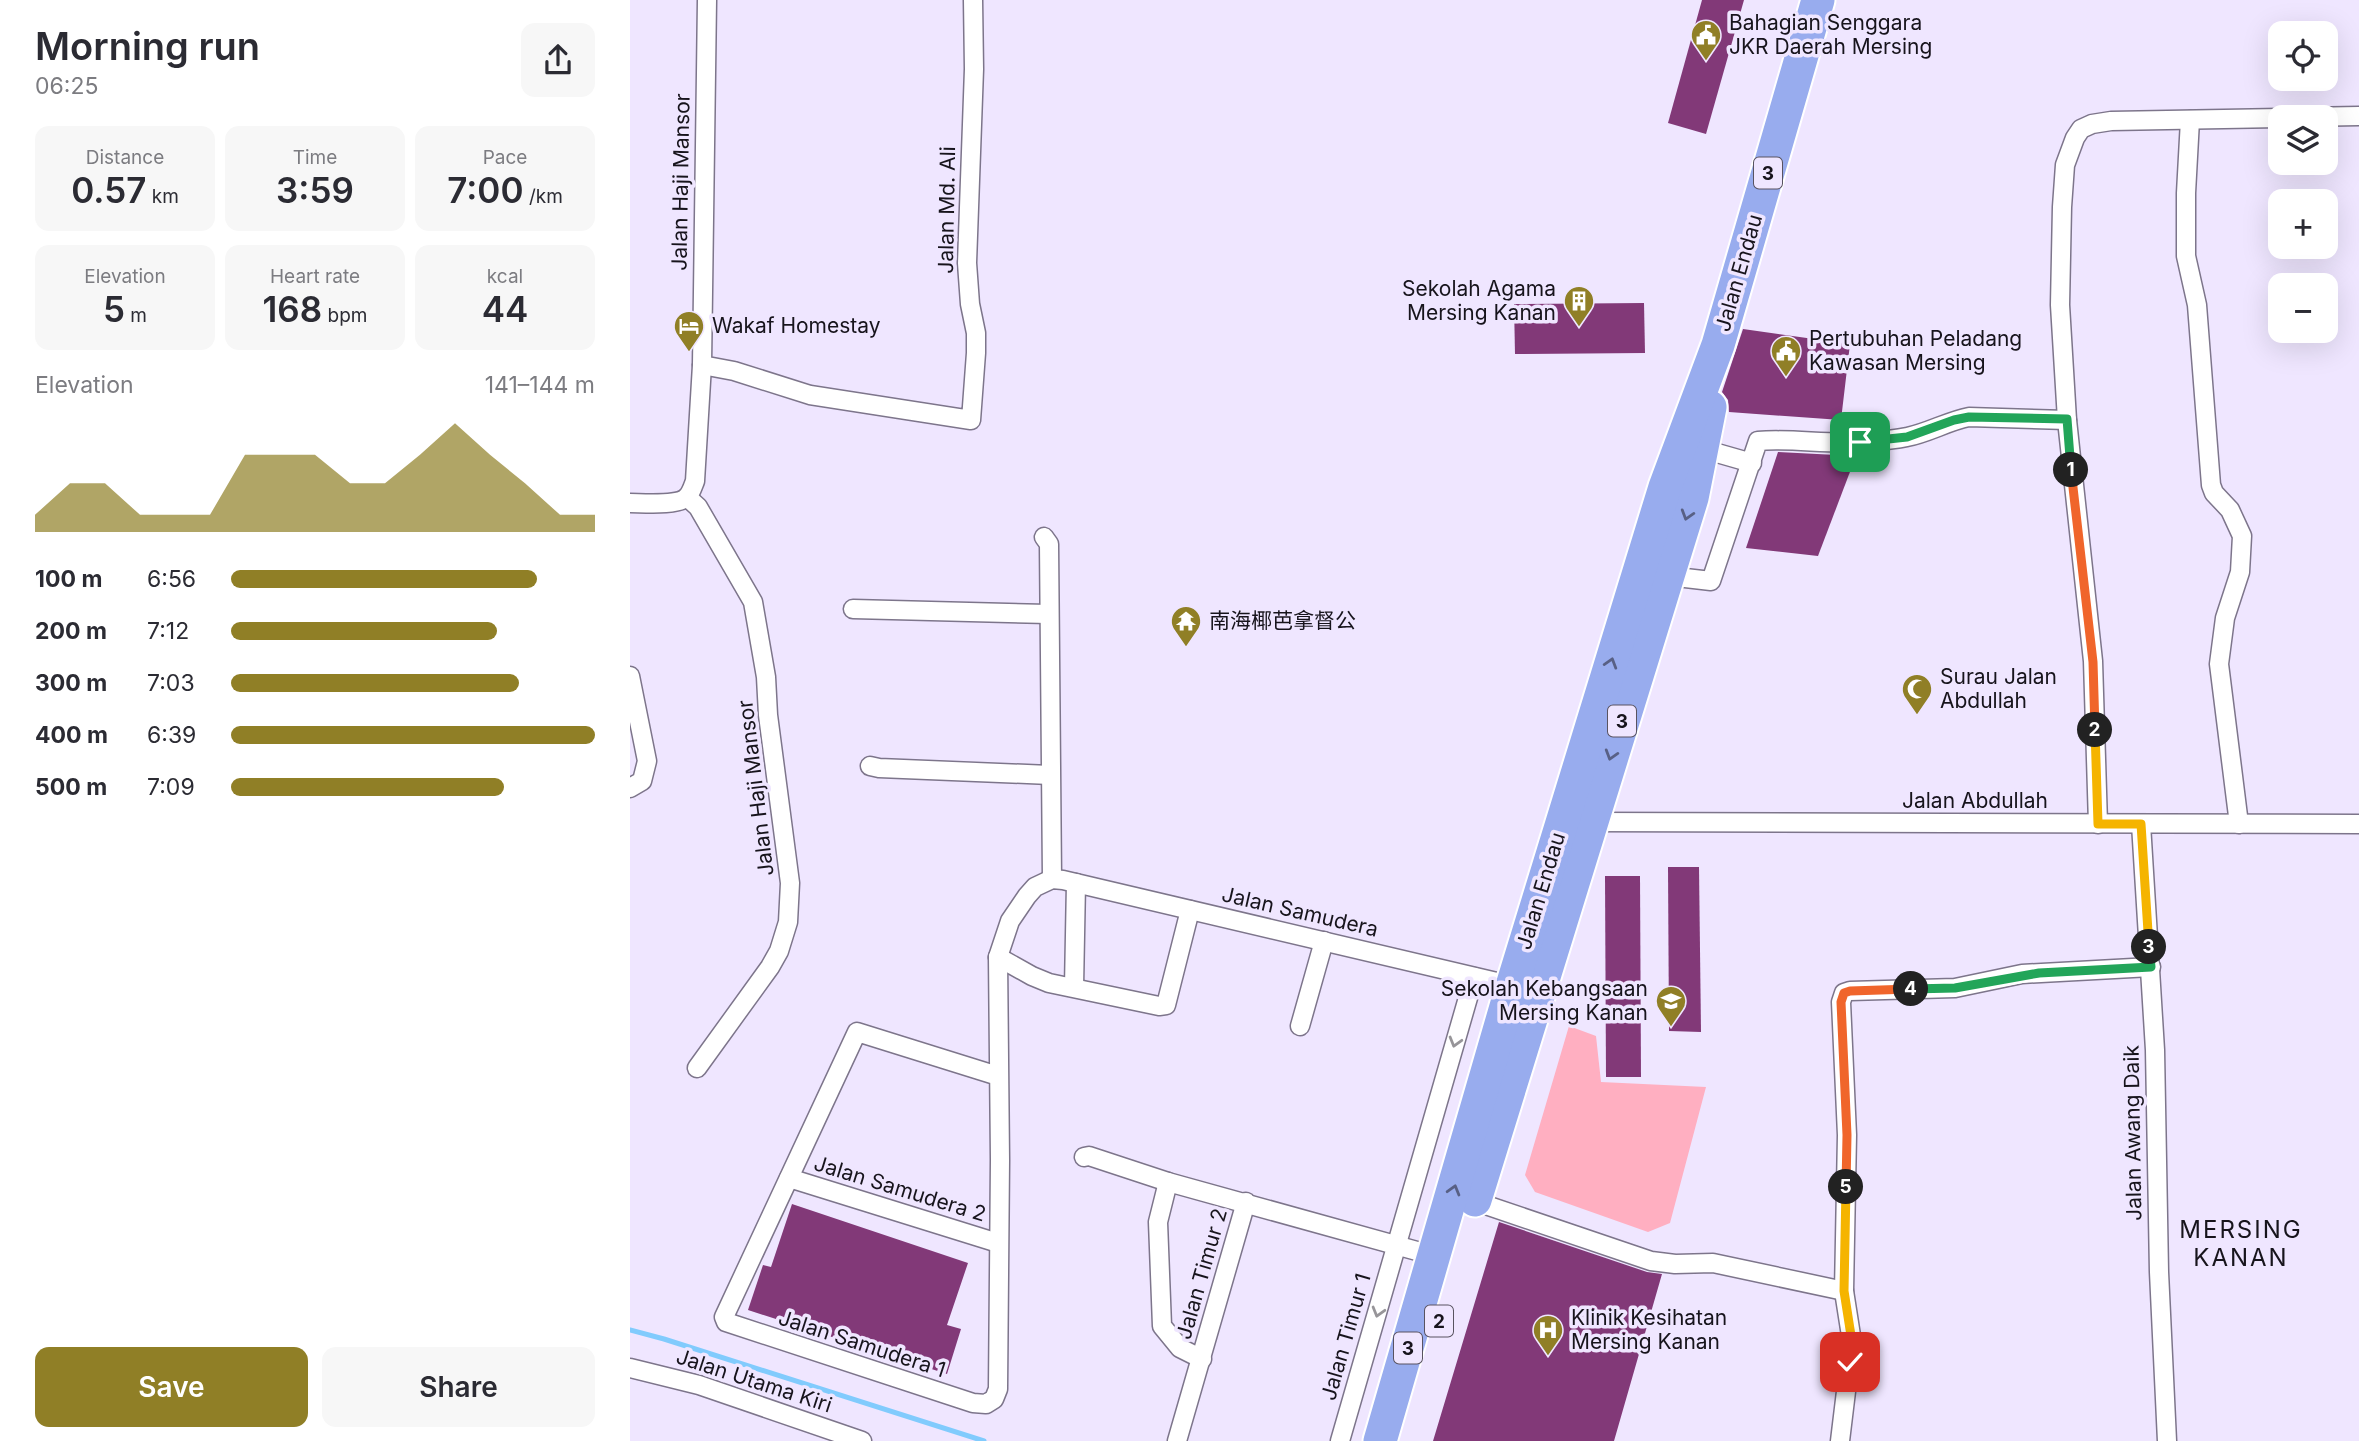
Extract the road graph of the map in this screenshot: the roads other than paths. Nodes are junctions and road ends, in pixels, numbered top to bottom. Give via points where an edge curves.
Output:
1 (707, 0) edge
2 (973, 0) edge
3 (1818, 0) edge
4 (2338, 116) edge
5 (2359, 116) edge
6 (2268, 118) edge
7 (2190, 120) junction
8 (702, 365) junction
9 (2067, 419) junction
10 (1690, 451) junction
11 (1752, 463) junction
12 (687, 498) junction
13 (630, 503) edge
14 (1044, 537) dead end
15 (1668, 576) junction
16 (853, 609) dead end
17 (1048, 614) junction
18 (630, 676) edge
19 (870, 766) dead end
20 (1050, 775) junction
21 (630, 788) edge
22 (1590, 822) junction
23 (2098, 824) junction
24 (2141, 824) junction
25 (2239, 824) junction
26 (2359, 824) edge
27 (1052, 879) junction
28 (1076, 883) junction
29 (1190, 910) junction
30 (1324, 941) junction
31 (998, 957) junction
32 (2151, 967) junction
33 (1474, 977) junction
34 (1074, 987) junction
35 (1525, 989) junction
36 (1300, 1026) dead end
37 (697, 1068) dead end
38 (998, 1076) junction
39 (1084, 1157) dead end
40 (789, 1178) junction
41 (1168, 1182) junction
42 (1474, 1201) junction
43 (1246, 1202) junction
44 (998, 1243) junction
45 (1396, 1247) junction
46 (1436, 1256) junction
47 (1844, 1291) junction
48 (1202, 1359) junction
49 (630, 1368) edge
50 (862, 1441) edge
51 (1177, 1441) edge
52 (1340, 1441) edge
53 (1380, 1441) edge
54 (1403, 1441) edge
55 (1840, 1441) edge
56 (2166, 1441) edge

1 - 8 street, Jalan Haji Mansor
2 - 8 street, Jalan Md. Ali via 967,263 976,333 971,420 810,395
3 - 10 highway, Jalan Endau / 3
4 - 5 street
6 - 7 street
7 - 9 street via 2092,124 2081,130 2070,149 2063,183 2060,305
7 - 25 street via 2186,256 2197,305 2211,485 2242,536 2240,572 2225,618 2219,664
8 - 12 street, Jalan Haji Mansor via 695,481
9 - 11 street via 1969,417 1884,440 1776,439 1758,442
9 - 23 street via 2093,662
10 - 11 street
10 -> 15 highway, Jalan Endau / 3 via 1692,498
35 -> 10 highway, Jalan Endau / 3
11 - 15 street via 1711,580
12 - 13 street
12 - 37 street, Jalan Haji Mansor via 698,507 752,602 766,677 790,883 788,922 779,951
14 - 17 street via 1049,544
15 -> 22 highway, Jalan Endau / 3
16 - 17 street
17 - 20 street
18 - 21 street via 647,761 642,781
19 - 20 street
20 - 27 street
22 - 23 street, Jalan Abdullah
22 - 35 highway, Jalan Endau / 3
23 - 24 street, Jalan Abdullah
24 - 25 street, Jalan Abdullah
24 - 32 street, Jalan Awang Daik
25 - 26 street, Jalan Abdullah
27 - 28 street, Jalan Samudera
27 - 31 street via 1035,887 1021,904
28 - 29 street, Jalan Samudera
28 - 34 street
29 - 30 street, Jalan Samudera
29 - 34 street via 1166,1005
30 - 33 street, Jalan Samudera
30 - 36 street
31 - 34 street via 1049,983
31 - 38 street
32 - 47 street via 2031,974 1955,988 1844,993
32 - 56 street, Jalan Awang Daik
33 - 35 street, Jalan Samudera
33 -> 45 street, Jalan Timur 1
35 - 42 highway, Jalan Endau / 3
46 -> 35 highway, Jalan Endau / 3
38 - 40 street via 857,1032
38 - 44 street
39 - 41 street
40 - 44 street, Jalan Samudera 2
40 - 44 street, Jalan Samudera 1 via 724,1317 726,1322 973,1403 986,1404 998,1389
41 - 43 street
41 - 48 street, Jalan Timur 2 via 1158,1222 1162,1326 1180,1348
42 - 47 street via 1651,1261 1713,1263
42 - 54 highway, Jalan Endau / 2
43 - 45 street
43 - 48 street, Jalan Timur 2
45 - 46 street
45 -> 52 street, Jalan Timur 1
46 - 53 highway, Jalan Endau / 3
47 - 55 street via 1852,1342
48 - 51 street, Jalan Timur 2
49 - 50 street, Jalan Utama Kiri via 699,1385

